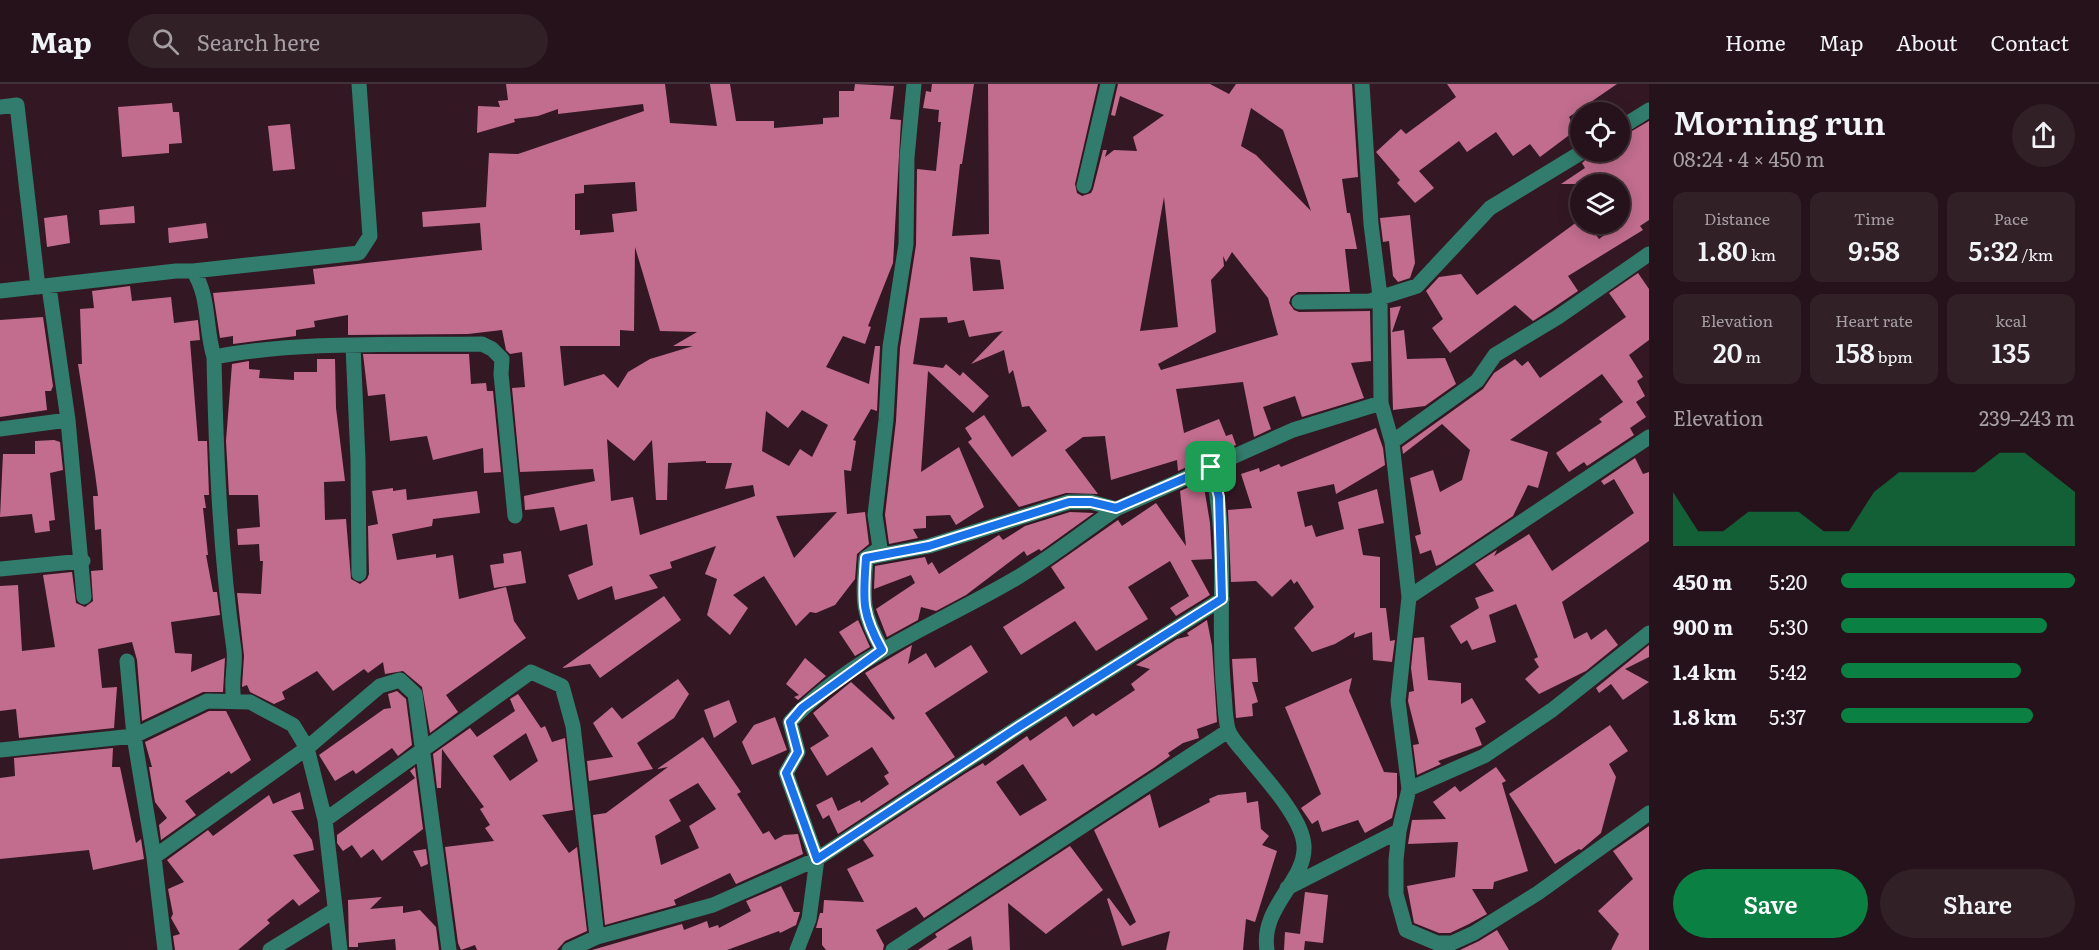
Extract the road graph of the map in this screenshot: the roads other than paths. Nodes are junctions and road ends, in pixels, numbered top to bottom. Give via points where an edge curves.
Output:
1 (359, 84) edge
2 (914, 84) edge
3 (1108, 84) edge
4 (1362, 84) edge
5 (0, 107) edge
6 (1649, 110) edge
7 (1630, 122) edge
8 (1570, 159) edge
9 (1084, 186) dead end
10 (1649, 255) edge
11 (193, 271) junction
12 (43, 287) junction
13 (0, 291) edge
14 (1380, 296) junction
15 (1299, 302) dead end
16 (353, 346) junction
17 (214, 357) junction
18 (1381, 403) junction
19 (68, 420) junction
20 (0, 429) edge
21 (1649, 437) edge
22 (1392, 442) junction
23 (1211, 467) junction
24 (1116, 508) junction
25 (515, 516) dead end
26 (866, 558) junction
27 (83, 561) junction
28 (0, 569) edge
29 (358, 574) dead end
30 (84, 597) dead end
31 (1409, 597) junction
32 (1222, 599) junction
33 (1649, 633) edge
34 (882, 650) junction
35 (127, 661) dead end
36 (234, 700) junction
37 (1228, 731) junction
38 (134, 736) junction
39 (307, 748) junction
40 (424, 749) junction
41 (0, 750) edge
42 (1409, 789) junction
43 (1649, 813) edge
44 (325, 820) junction
45 (1399, 831) junction
46 (154, 856) junction
47 (817, 859) junction
48 (1287, 888) junction
49 (335, 910) junction
50 (597, 936) junction
51 (165, 950) edge
52 (270, 950) edge
53 (340, 950) edge
54 (449, 950) edge
55 (571, 950) edge
56 (797, 950) edge
57 (893, 950) edge
58 (1267, 950) edge

1 - 11 street via 370,236 359,253
2 - 26 street via 906,244 890,347 875,515 880,548
3 - 9 street
4 - 14 street
5 - 12 street via 17,105
6 - 7 street
8 - 14 street via 1490,208 1417,286
10 - 22 street via 1495,355 1478,381
11 - 12 street
11 - 17 street via 203,285
12 - 13 street
12 - 19 street
14 - 15 street via 1370,302
14 - 18 street
16 - 17 street via 250,350
16 - 25 street via 482,344 502,359
16 - 29 street
17 - 36 street
18 - 22 street
18 - 23 street via 1293,430
19 - 20 street
19 - 27 street
21 - 31 street
22 - 31 street
23 - 24 street
23 - 32 street via 1219,497
24 - 26 street via 1069,502 929,546
24 - 34 street via 1019,577
26 - 34 street via 864,610
27 - 28 street
27 - 30 street
31 - 42 street via 1398,701
32 - 37 street via 1221,661
32 - 47 street
33 - 42 street via 1552,710 1494,749
34 - 47 street via 802,708 790,722 798,752 786,773
35 - 38 street
36 - 38 street via 207,701
36 - 39 street via 250,702 294,725
37 - 48 street via 1299,825 1303,860
37 - 57 street
38 - 41 street
38 - 46 street
39 - 40 street via 380,686 400,680 416,694
39 - 44 street
39 - 46 street
40 - 44 street
40 - 50 street via 531,672 562,686 573,726
40 - 54 street
42 - 45 street
43 - 45 street via 1538,893 1452,943 1437,943 1406,930 1396,894
44 - 49 street
45 - 48 street
46 - 51 street
47 - 50 street via 712,905
47 - 56 street via 809,919
48 - 58 street via 1270,917
49 - 52 street
49 - 53 street
50 - 55 street

